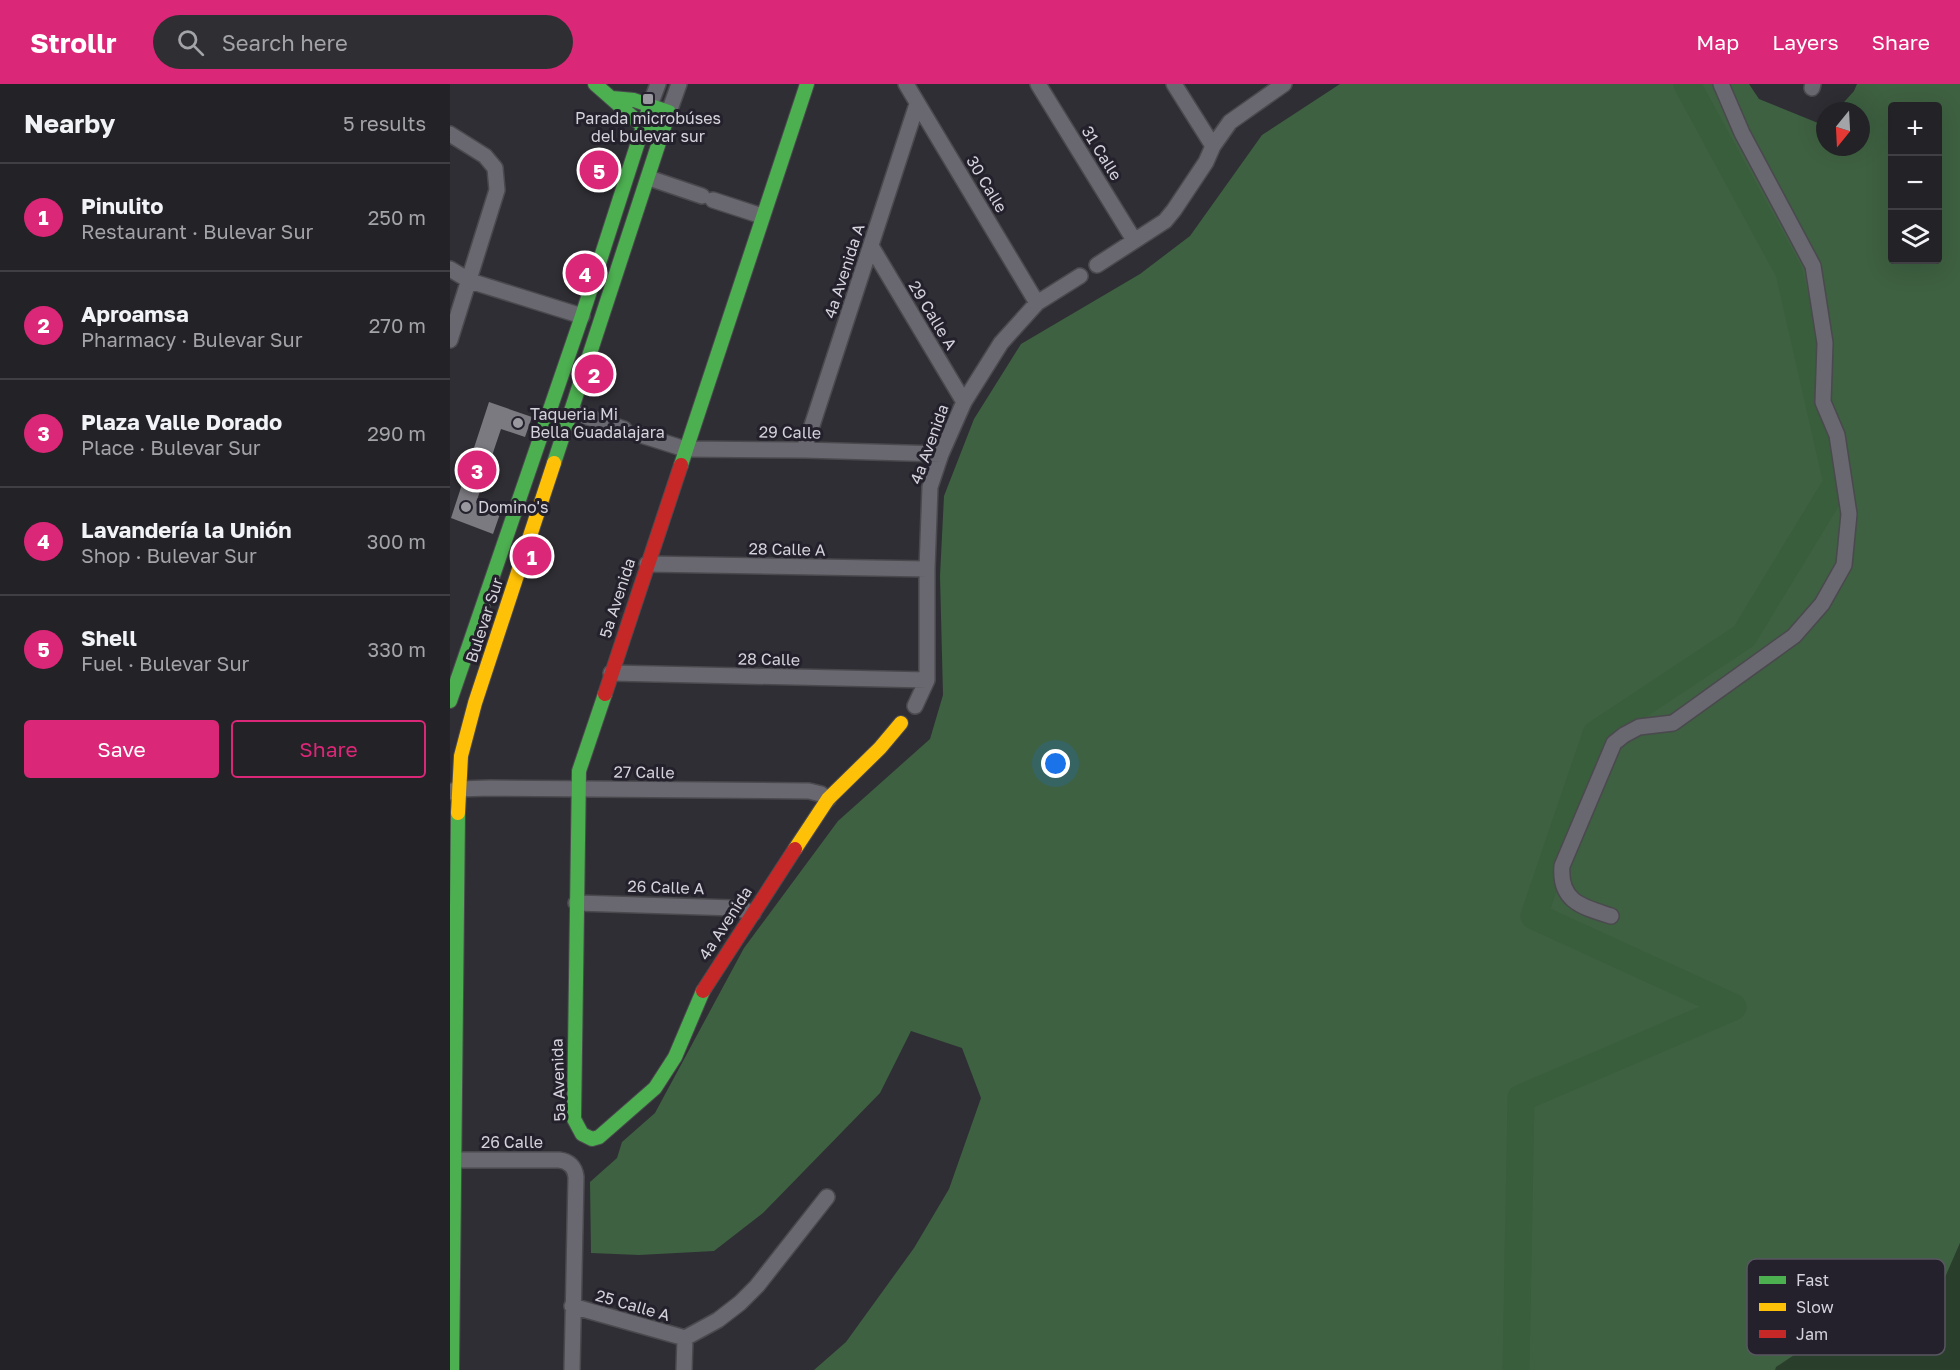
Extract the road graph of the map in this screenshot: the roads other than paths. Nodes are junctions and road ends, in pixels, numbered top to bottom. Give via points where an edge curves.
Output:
1 (595, 84) edge
2 (658, 84) edge
3 (679, 84) edge
4 (807, 84) edge
5 (906, 84) edge
6 (1038, 84) edge
7 (1174, 84) edge
8 (1284, 84) edge
9 (1721, 84) edge
10 (612, 98) junction
11 (917, 104) junction
12 (650, 105) junction
13 (669, 112) junction
14 (644, 127) junction
15 (450, 134) edge
16 (661, 135) junction
17 (1213, 146) junction
18 (649, 178) junction
19 (762, 216) junction
20 (1134, 240) junction
21 (871, 246) junction
22 (1097, 265) dead end
23 (450, 269) edge
24 (1080, 276) dead end
25 (470, 281) junction
26 (1037, 303) junction
27 (582, 316) junction
28 (450, 340) edge
29 (963, 402) junction
30 (572, 412) junction
31 (624, 429) dead end
32 (641, 435) dead end
33 (685, 449) junction
34 (804, 450) junction
35 (941, 454) junction
36 (647, 564) junction
37 (927, 569) junction
38 (611, 674) junction
39 (453, 679) edge
40 (927, 680) junction
41 (450, 701) edge
42 (915, 706) dead end
43 (901, 723) dead end
44 (577, 789) junction
45 (454, 790) edge
46 (828, 799) junction
47 (576, 903) junction
48 (753, 913) junction
49 (1611, 916) dead end
50 (453, 1107) edge
51 (587, 1137) joint
52 (452, 1160) edge
53 (827, 1197) dead end
54 (572, 1306) junction
55 (685, 1338) junction
56 (452, 1370) edge
57 (572, 1370) edge
58 (684, 1370) edge

1 - 10 main road
2 - 12 street, Bulevar Sur
3 - 13 street, Bulevar Sur
4 - 19 main road, 5a Avenida
5 - 11 street, 30 Calle
6 - 20 street, 31 Calle
7 - 17 street
8 - 17 street via 1230,122
9 - 49 street via 1742,133 1813,266 1826,343 1823,402 1837,435 1849,514 1848,539 1844,565 1822,604 1794,636 1674,723 1639,727 1614,743 1562,866 1561,880 1568,895 1581,906
10 - 12 main road
10 - 14 main road
11 - 21 street, 4a Avenida A
11 - 26 street, 30 Calle
12 - 13 main road
12 - 14 main road, Bulevar Sur
13 - 16 main road, Bulevar Sur
14 - 16 main road
14 - 27 main road, Bulevar Sur
15 - 25 street via 485,156 495,168 497,190
16 - 18 main road, Bulevar Sur
17 - 20 street via 1174,210
18 - 19 street
18 - 30 main road, Bulevar Sur
19 - 33 main road, 5a Avenida
20 - 22 street
21 - 29 street, 29 Calle A
21 - 34 street, 4a Avenida A
23 - 25 street
24 - 26 street, 4a Avenida
25 - 27 street
25 - 28 street
26 - 29 street, 4a Avenida via 1000,343
27 - 39 main road, Bulevar Sur
29 - 35 street, 4a Avenida
30 - 31 street
30 - 45 main road, Bulevar Sur via 475,704
32 - 33 street, 29 Calle
33 - 34 street, 29 Calle
33 - 36 main road, 5a Avenida
34 - 35 street, 29 Calle
35 - 37 street, 4a Avenida via 930,487
36 - 37 street, 28 Calle A
36 - 38 main road, 5a Avenida
37 - 40 street, 4a Avenida
38 - 40 street, 28 Calle
38 - 44 main road, 5a Avenida via 579,771
39 - 41 main road, Bulevar Sur
40 - 42 street, 4a Avenida
43 - 46 main road, 4a Avenida
44 - 45 street, 27 Calle
44 - 46 street, 27 Calle via 809,791
44 - 47 main road, 5a Avenida
45 - 50 main road, Bulevar Sur
46 - 48 main road, 4a Avenida
47 - 48 street, 26 Calle A via 735,908
47 - 51 main road, 5a Avenida via 574,1119 578,1130
48 - 51 main road, 4a Avenida via 706,984 675,1057 655,1088 599,1137
50 - 52 main road, Bulevar Sur
52 - 54 street, 26 Calle via 564,1160 572,1166 576,1177
52 - 56 main road, Bulevar Sur
53 - 55 street via 740,1303
54 - 55 street, 25 Calle A
54 - 57 street
55 - 58 street

